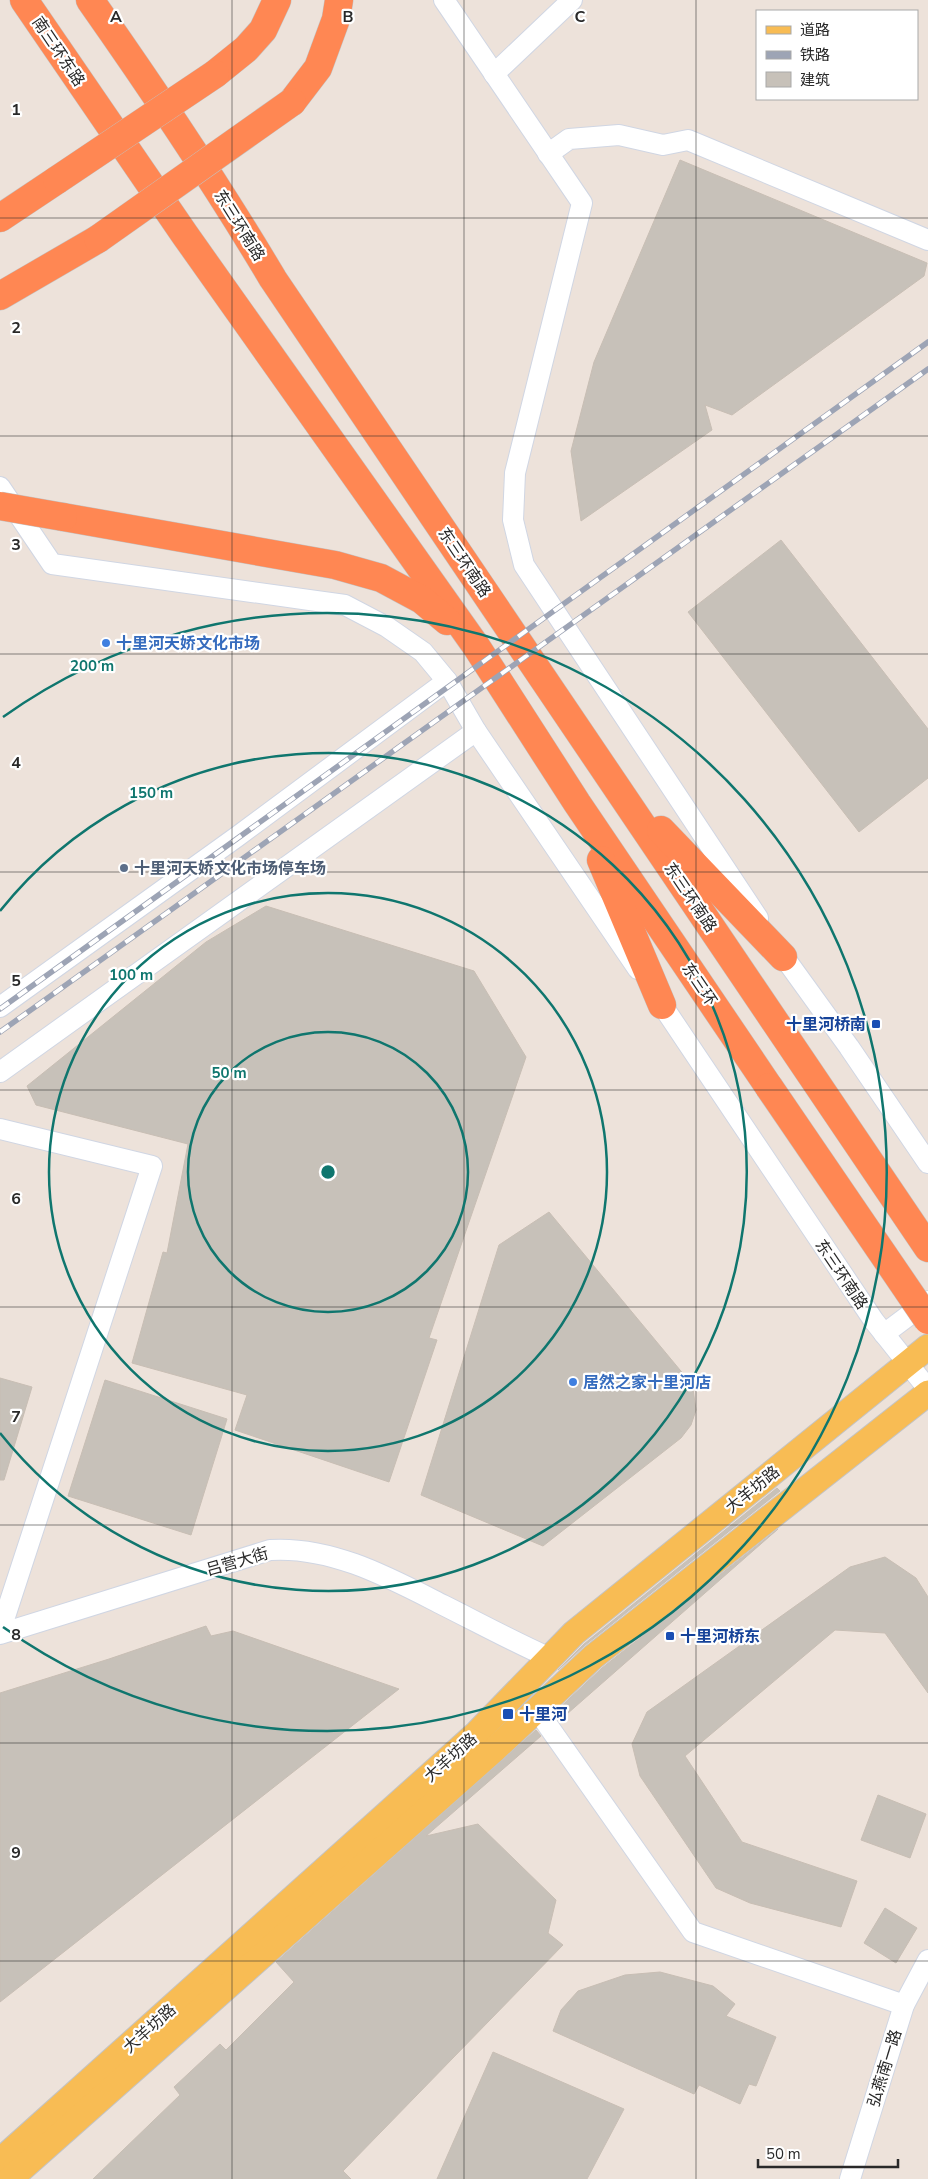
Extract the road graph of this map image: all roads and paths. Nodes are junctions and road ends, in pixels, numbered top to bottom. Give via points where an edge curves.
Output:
1 (24, 0) edge
2 (90, 0) edge
3 (104, 0) edge
4 (278, 0) edge
5 (339, 0) edge
6 (444, 0) edge
7 (572, 0) edge
8 (130, 57) junction
9 (494, 74) junction
10 (548, 154) junction
11 (0, 218) edge
12 (928, 240) edge
13 (0, 296) edge
14 (0, 487) edge
15 (0, 506) edge
16 (476, 646) junction
17 (447, 681) junction
18 (476, 731) junction
19 (610, 777) junction
20 (578, 803) junction
21 (783, 957) junction
22 (662, 1005) junction
23 (0, 1007) edge
24 (0, 1072) edge
25 (0, 1129) edge
26 (928, 1163) edge
27 (928, 1248) edge
28 (928, 1301) edge
29 (928, 1320) edge
30 (884, 1334) junction
31 (928, 1348) edge
32 (908, 1364) junction
33 (928, 1389) edge
34 (928, 1393) edge
35 (0, 1633) edge
36 (550, 1658) junction
37 (537, 1710) junction
38 (928, 1960) edge
39 (904, 2005) junction
40 (0, 2161) edge
41 (10, 2179) edge
42 (850, 2179) edge

1 - 16 highway, 南三环东路 via 185,235
2 - 8 highway
3 - 8 highway
4 - 11 highway, bridge via 263,30 246,49 215,74
5 - 13 highway, bridge via 336,19 318,68 292,102 98,239
6 - 9 street
7 - 9 street
8 - 19 highway, 东三环南路 via 229,206 273,279
9 - 10 street
10 - 12 street via 569,139 619,135 663,145 688,140
10 - 21 street via 582,203 515,473 512,520 524,565
14 - 17 street, 东三环南路 via 52,564 345,605 387,627 423,652
15 - 16 highway, bridge via 335,565 381,578 422,600
16 - 20 highway, 东三环
17 - 18 street, 东三环南路
17 - 23 street
18 - 22 street, 东三环南路
18 - 24 street
19 - 21 highway
19 - 27 highway, 东三环南路
20 - 22 highway
20 - 29 highway, 东三环, bridge
21 - 26 street
22 - 30 street, 东三环南路
25 - 35 street via 152,1166
28 - 30 street
30 - 32 street, 东三环南路
31 - 32 main road, 大羊坊路
32 - 33 street, 东三环南路
32 - 36 main road, 大羊坊路 via 574,1633
34 - 37 main road, 大羊坊路 via 593,1657
35 - 36 street, 吕营大街 via 270,1550 287,1549 325,1555 387,1576
36 - 40 main road, 大羊坊路 via 477,1733
37 - 39 street via 693,1932
37 - 41 main road, 大羊坊路
38 - 39 street, 弘燕南一路
39 - 42 street, 弘燕南一路

